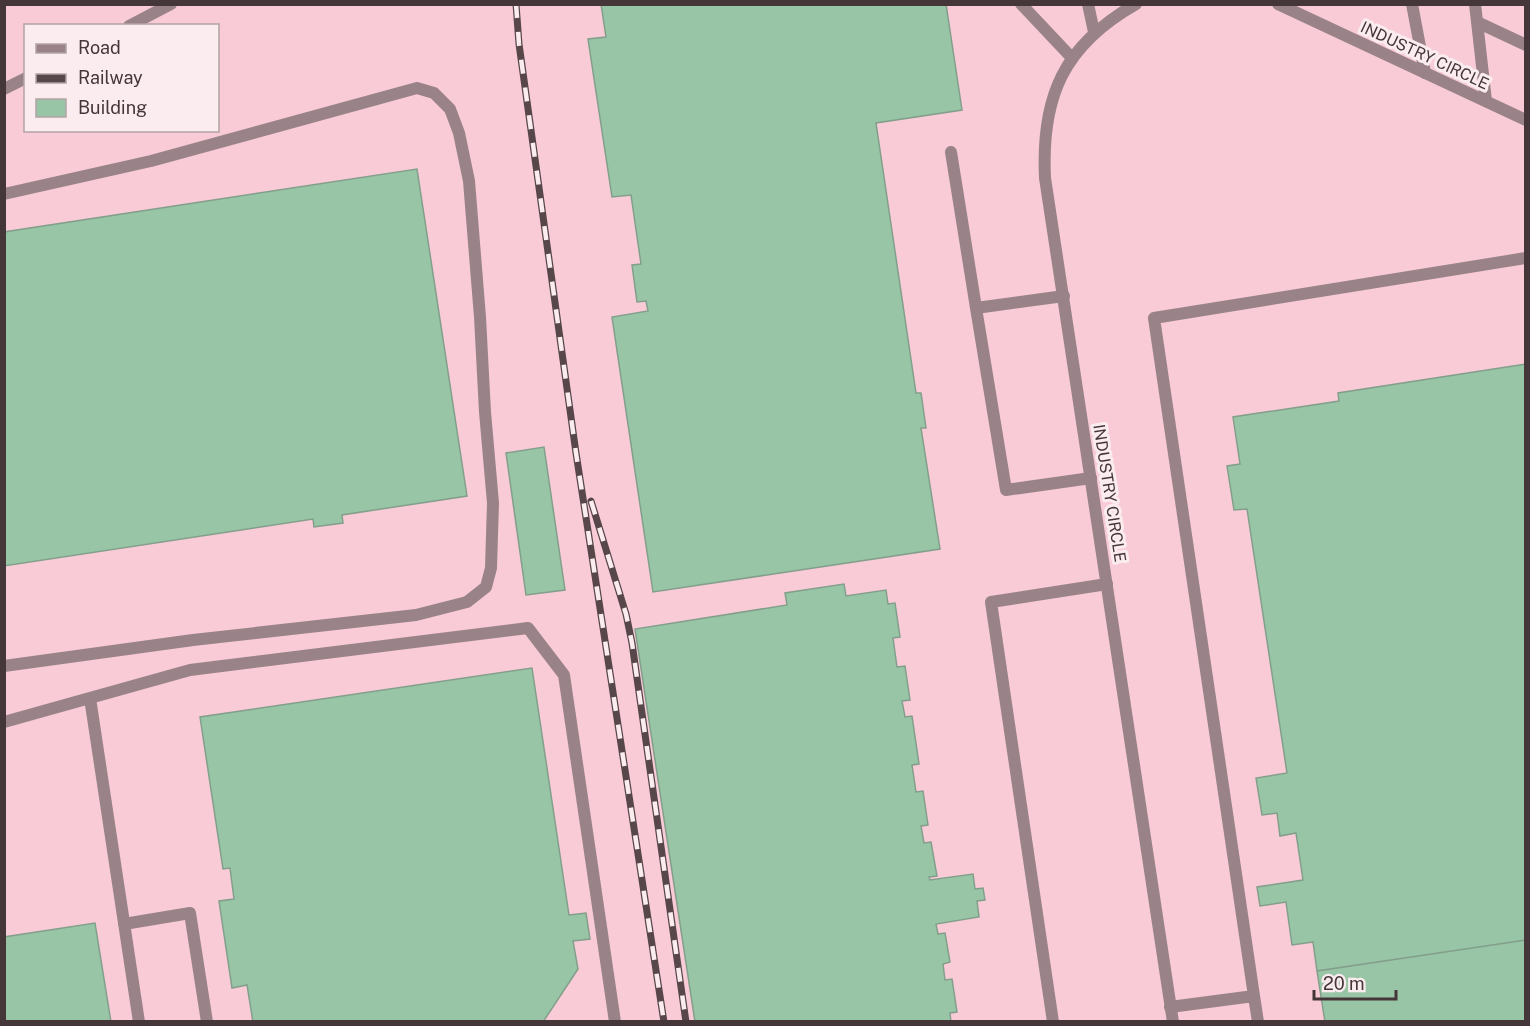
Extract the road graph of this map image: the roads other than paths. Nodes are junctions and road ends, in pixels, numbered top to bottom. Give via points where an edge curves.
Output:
1 (171, 4) edge
2 (1021, 4) edge
3 (1088, 4) edge
4 (1136, 4) edge
5 (1278, 4) edge
6 (1412, 4) edge
7 (1475, 4) edge
8 (1477, 22) junction
9 (133, 24) edge
10 (1094, 32) junction
11 (1526, 45) edge
12 (1072, 58) junction
13 (1425, 73) junction
14 (24, 79) edge
15 (4, 89) edge
16 (1486, 102) junction
17 (1526, 120) edge
18 (951, 152) dead end
19 (4, 194) edge
20 (1526, 258) edge
21 (1064, 296) junction
22 (976, 308) junction
23 (1091, 478) junction
24 (1107, 584) junction
25 (4, 666) edge
26 (90, 698) junction
27 (4, 722) edge
28 (124, 924) junction
29 (1254, 996) junction
30 (1170, 1007) junction
31 (139, 1022) edge
32 (207, 1022) edge
33 (615, 1022) edge
34 (1053, 1022) edge
35 (1173, 1022) edge
36 (1258, 1022) edge

1 - 9 street
2 - 12 street
3 - 10 street
4 - 10 street, INDUSTRY CIRCLE
5 - 13 street, INDUSTRY CIRCLE
6 - 13 street
7 - 8 street
8 - 11 street
8 - 16 street
10 - 12 street, INDUSTRY CIRCLE
12 - 21 street, INDUSTRY CIRCLE via 1051,105 1044,147 1045,178
13 - 16 street, INDUSTRY CIRCLE
14 - 15 street
16 - 17 street, INDUSTRY CIRCLE
18 - 22 street
19 - 25 street via 151,161 417,88 434,93 450,109 469,181 494,542 486,587 467,602 416,615
20 - 29 street via 1154,318
21 - 22 street
21 - 23 street, INDUSTRY CIRCLE
22 - 23 street via 1006,490
23 - 24 street, INDUSTRY CIRCLE
24 - 30 street, INDUSTRY CIRCLE
24 - 34 street via 990,602
26 - 27 street
26 - 28 street
26 - 33 street via 190,670 528,628 564,675
28 - 31 street
28 - 32 street via 189,913
29 - 30 street
29 - 36 street
30 - 35 street, INDUSTRY CIRCLE

